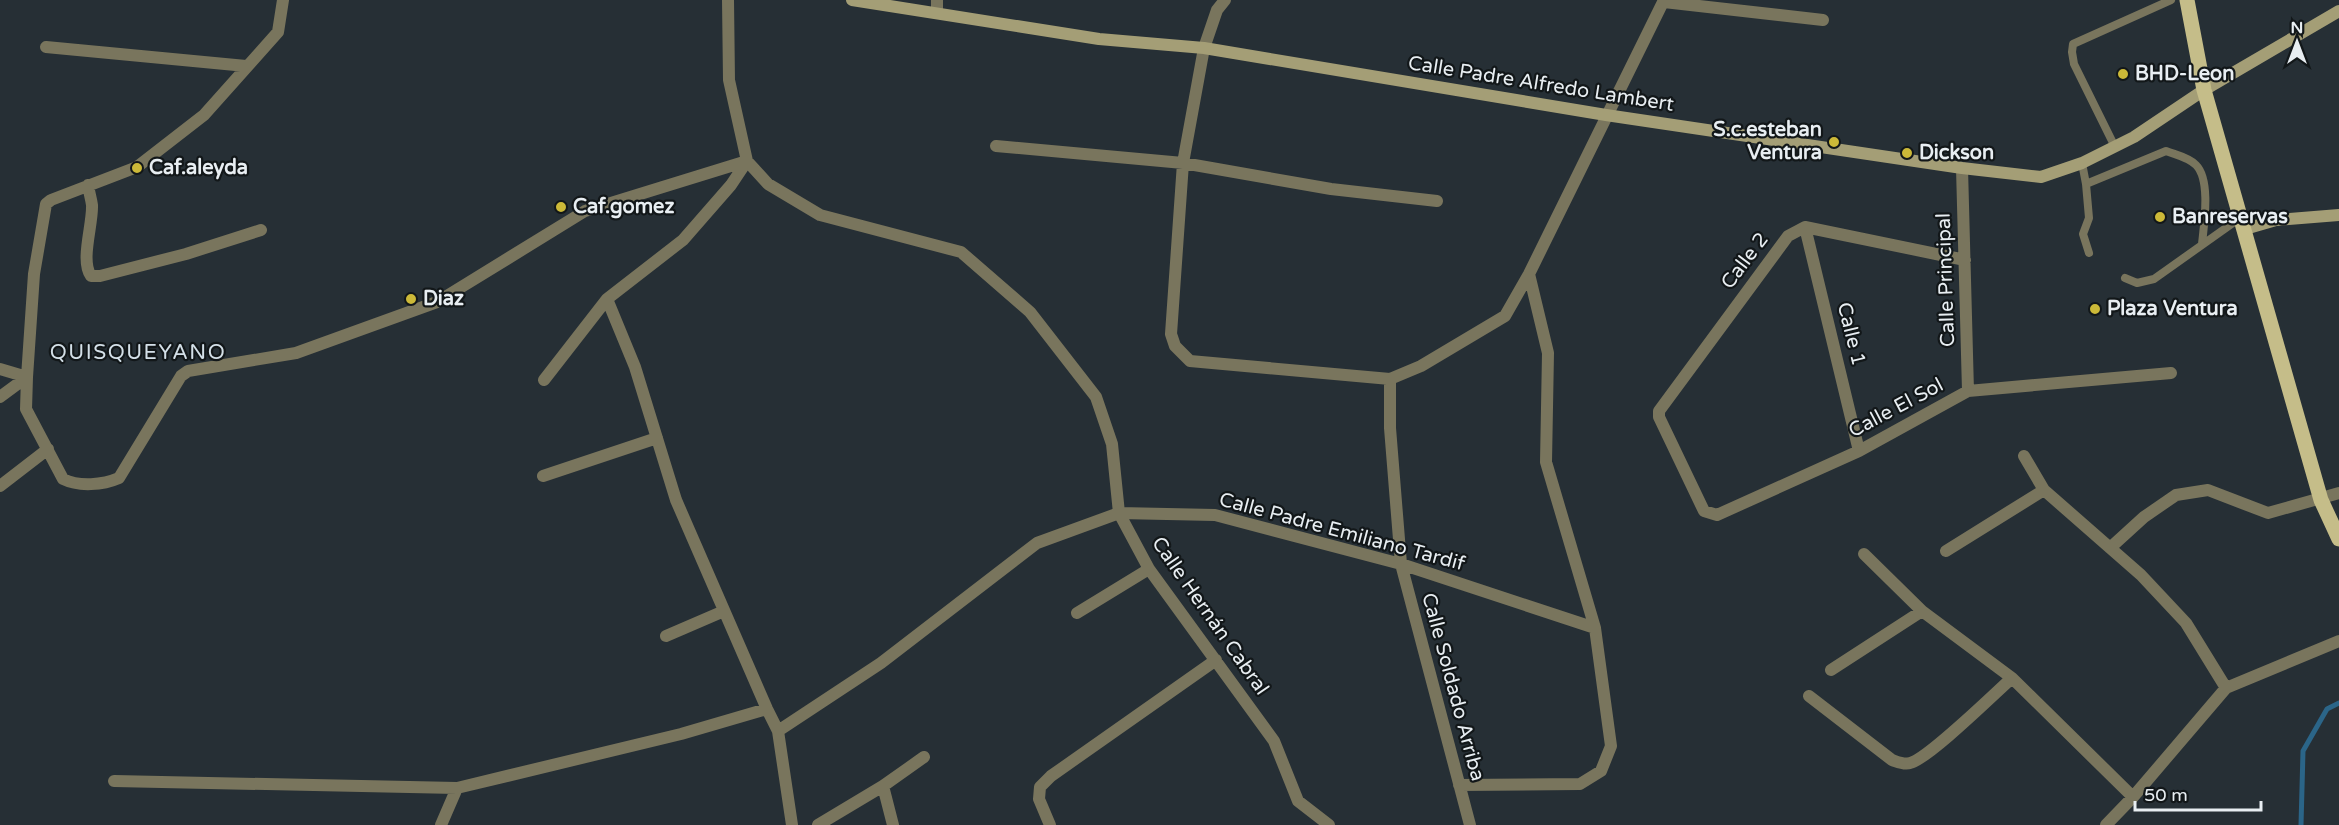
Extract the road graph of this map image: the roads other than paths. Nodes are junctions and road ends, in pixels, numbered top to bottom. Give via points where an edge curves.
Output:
1 (283, 0) edge
2 (728, 0) edge
3 (852, 0) edge
4 (938, 0) edge
5 (1225, 0) edge
6 (2171, 0) edge
7 (2187, 0) edge
8 (1664, 1) edge
9 (2339, 11) edge
10 (937, 14) junction
11 (1823, 20) dead end
12 (46, 47) dead end
13 (1204, 48) junction
14 (246, 66) junction
15 (2205, 90) junction
16 (1606, 116) junction
17 (996, 146) dead end
18 (2115, 147) junction
19 (747, 161) junction
20 (2082, 163) junction
21 (1183, 164) junction
22 (1962, 168) junction
23 (2086, 184) junction
24 (88, 185) junction
25 (1437, 201) dead end
26 (2339, 215) edge
27 (2243, 223) junction
28 (1805, 226) junction
29 (261, 230) dead end
30 (2202, 244) junction
31 (2089, 254) dead end
32 (1965, 260) junction
33 (1528, 274) junction
34 (2125, 278) dead end
35 (607, 299) junction
36 (0, 369) edge
37 (2171, 373) dead end
38 (27, 377) junction
39 (1390, 379) junction
40 (544, 380) dead end
41 (1968, 391) junction
42 (0, 397) edge
43 (657, 438) junction
44 (48, 449) junction
45 (1859, 451) junction
46 (2024, 456) dead end
47 (1680, 464) joint
48 (543, 476) dead end
49 (0, 486) edge
50 (2044, 490) junction
51 (2339, 493) edge
52 (2321, 500) junction
53 (1119, 513) junction
54 (2339, 539) edge
55 (2110, 548) junction
56 (1946, 551) dead end
57 (1864, 554) dead end
58 (1401, 564) junction
59 (1149, 569) junction
60 (724, 611) junction
61 (1922, 611) junction
62 (1077, 613) dead end
63 (1595, 627) junction
64 (666, 636) dead end
65 (2339, 641) edge
66 (1216, 660) junction
67 (1831, 670) dead end
68 (2012, 678) junction
69 (2226, 687) junction
70 (1809, 696) dead end
71 (767, 709) junction
72 (778, 731) junction
73 (924, 757) dead end
74 (114, 781) dead end
75 (1459, 784) junction
76 (883, 786) junction
77 (457, 788) junction
78 (2133, 797) junction
79 (441, 825) edge
80 (792, 825) edge
81 (818, 825) edge
82 (894, 825) edge
83 (1050, 825) edge
84 (1329, 825) edge
85 (1470, 825) edge
86 (2106, 825) edge

1 - 14 street via 278,32
2 - 19 street, Calle Hernán Cabral via 729,80
3 - 10 street, Calle Padre Alfredo Lambert
4 - 10 street
5 - 13 street
6 - 18 lane via 2073,44 2074,64
7 - 15 main road
8 - 11 street
8 - 16 street
9 - 15 street, Calle Padre Alfredo Lambert
10 - 13 street, Calle Padre Alfredo Lambert via 1099,39
12 - 14 street
13 - 16 street, Calle Padre Alfredo Lambert
13 - 21 street
14 - 24 street via 204,116 137,167
15 - 18 street, Calle Padre Alfredo Lambert
15 - 27 main road
16 - 22 street, Calle Padre Alfredo Lambert
16 - 33 street
17 - 21 street
18 - 20 street, Calle Padre Alfredo Lambert
19 - 35 street via 683,240
19 - 44 street via 585,211 437,302 296,353 188,372 181,376 119,478 105,484 63,479
19 - 53 street, Calle Hernán Cabral via 768,184 820,215 961,252 1030,312 1096,397 1112,444
20 - 22 street, Calle Padre Alfredo Lambert via 2041,177
20 - 23 lane
21 - 25 street via 1331,189
21 - 39 street via 1172,334 1181,354 1190,361
22 - 32 street, Calle Principal
23 - 30 lane via 2166,151 2187,158 2198,166 2204,186
23 - 31 lane via 2089,218 2083,234
24 - 29 street via 92,205 86,262 90,276 186,254
24 - 38 street via 51,200 43,211
26 - 27 street
27 - 30 lane
27 - 52 main road
28 - 32 street
28 - 45 street, Calle 1
28 - 47 street, Calle 2 via 1788,236 1662,404 1659,417
30 - 34 lane via 2154,279 2137,284
32 - 41 street, Calle Principal
33 - 39 street via 1505,316 1421,366
33 - 63 street via 1548,353 1546,462
35 - 40 street
35 - 43 street via 635,367
36 - 38 street
37 - 41 street, Calle El Sol
38 - 42 street
38 - 44 street via 26,408
39 - 58 street, Calle Soldado Arriba
41 - 45 street, Calle El Sol
43 - 48 street
43 - 60 street via 676,500
44 - 49 street
45 - 47 street, Calle El Sol via 1717,515 1704,511
46 - 50 street
50 - 55 street
50 - 56 street
51 - 52 street
52 - 54 main road
52 - 55 street via 2268,513 2208,490 2176,495
53 - 58 street, Calle Padre Emiliano Tardif via 1215,514
53 - 59 street, Calle Hernán Cabral
53 - 72 street, Calle Padre Emiliano Tardif via 1037,543 881,663
55 - 69 street via 2186,623
57 - 61 street
58 - 63 street, Calle Padre Emiliano Tardif
58 - 75 street, Calle Soldado Arriba
59 - 62 street
59 - 66 street, Calle Hernán Cabral
60 - 64 street
60 - 71 street
61 - 67 street
61 - 68 street
63 - 75 street via 1611,746 1601,771 1580,784
65 - 69 street
66 - 83 street via 1051,776 1040,787 1039,799
66 - 84 street, Calle Hernán Cabral via 1274,741 1298,801
68 - 70 street via 1928,753 1902,764
68 - 78 street
69 - 78 street
71 - 72 street
71 - 77 street
72 - 80 street
73 - 76 street
74 - 77 street
75 - 85 street, Calle Soldado Arriba
76 - 81 street
76 - 82 street
77 - 79 street
78 - 86 street

